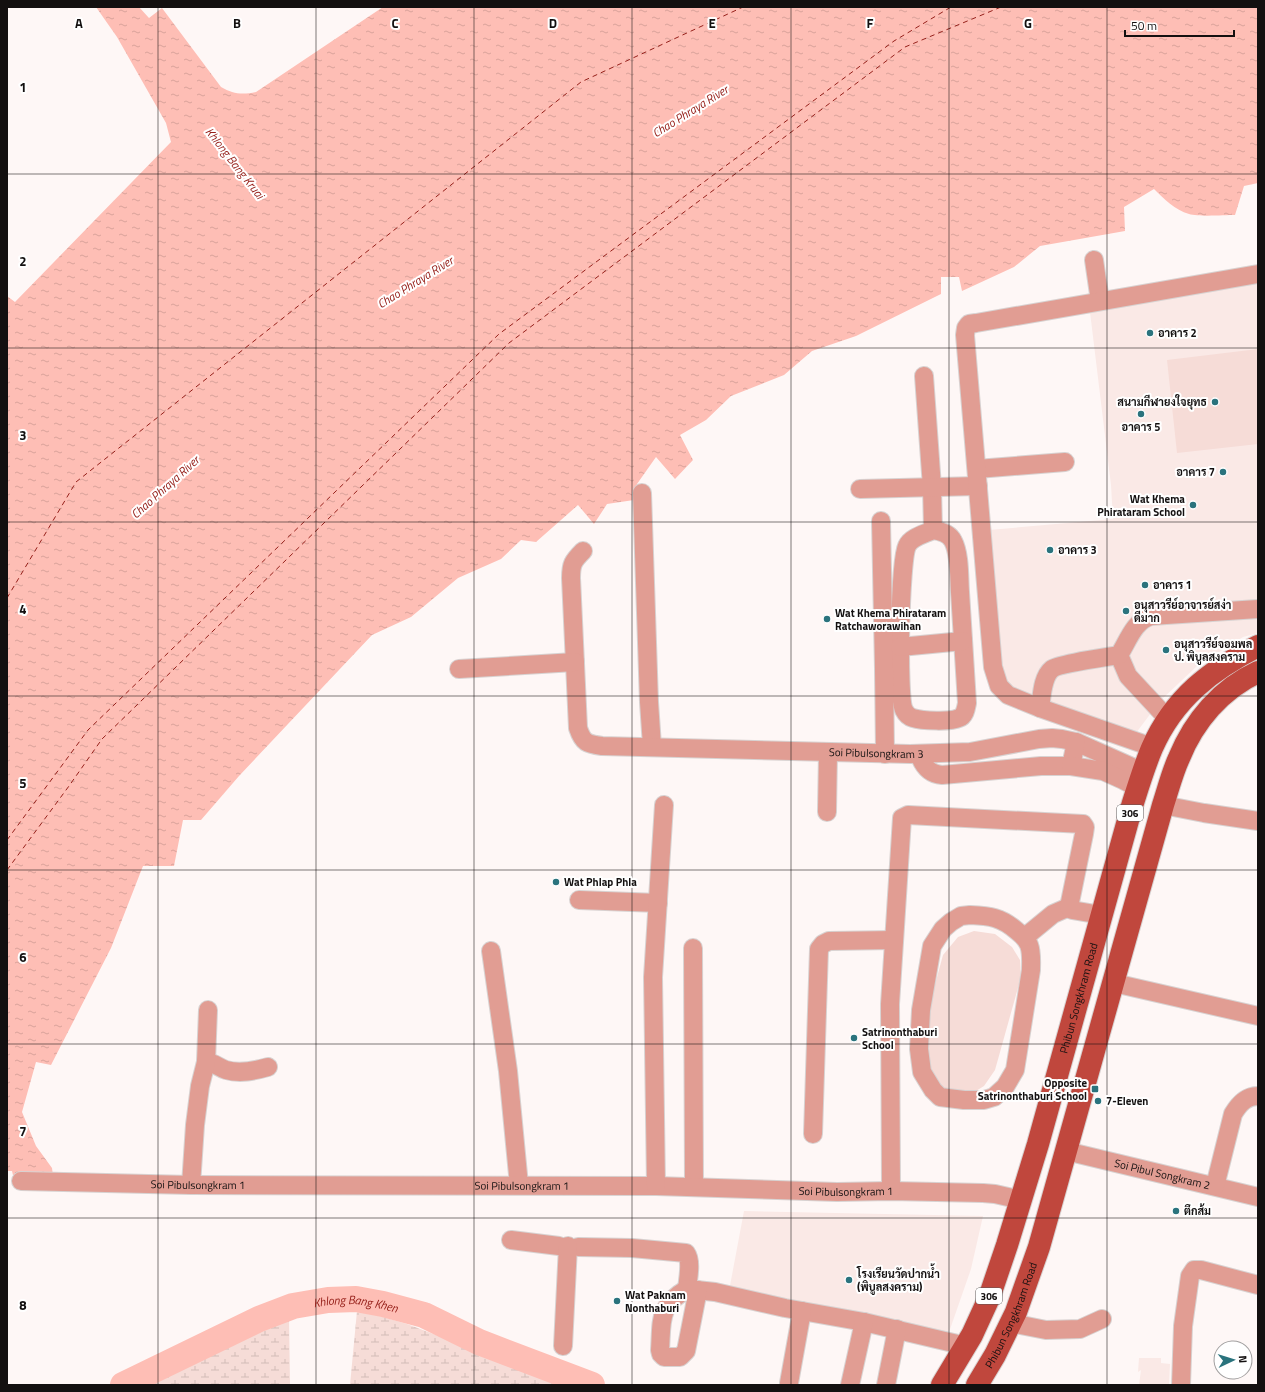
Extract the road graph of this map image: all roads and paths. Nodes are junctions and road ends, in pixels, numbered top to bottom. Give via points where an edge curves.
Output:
1 (1094, 260) dead end
2 (1258, 274) edge
3 (1100, 301) junction
4 (924, 376) dead end
5 (1065, 462) dead end
6 (978, 477) junction
7 (932, 487) junction
8 (860, 489) dead end
9 (642, 493) dead end
10 (881, 521) dead end
11 (933, 530) junction
12 (583, 551) dead end
13 (1258, 609) edge
14 (963, 641) junction
15 (1258, 646) edge
16 (900, 647) junction
17 (1119, 655) junction
18 (574, 662) junction
19 (459, 669) dead end
20 (1258, 672) edge
21 (1044, 710) junction
22 (1168, 719) junction
23 (1056, 738) junction
24 (1076, 742) junction
25 (652, 746) junction
26 (1152, 747) junction
27 (828, 752) junction
28 (885, 754) junction
29 (919, 754) junction
30 (1071, 766) junction
31 (1140, 780) junction
32 (664, 804) dead end
33 (1164, 805) junction
34 (827, 812) dead end
35 (1258, 821) edge
36 (579, 900) dead end
37 (658, 903) junction
38 (1069, 907) junction
39 (1102, 915) junction
40 (1025, 937) junction
41 (894, 940) junction
42 (693, 948) dead end
43 (491, 951) dead end
44 (1114, 983) junction
45 (208, 1010) dead end
46 (1258, 1016) edge
47 (206, 1062) junction
48 (268, 1068) dead end
49 (1258, 1096) edge
50 (813, 1134) dead end
51 (1038, 1144) junction
52 (1066, 1151) junction
53 (21, 1181) dead end
54 (191, 1185) junction
55 (519, 1185) junction
56 (656, 1186) junction
57 (1215, 1186) junction
58 (694, 1187) junction
59 (891, 1191) junction
60 (1258, 1197) edge
61 (1021, 1200) junction
62 (1049, 1210) junction
63 (511, 1240) dead end
64 (568, 1246) junction
65 (1258, 1284) edge
66 (802, 1311) junction
67 (1102, 1319) dead end
68 (864, 1322) junction
69 (1011, 1323) junction
70 (897, 1329) junction
71 (563, 1346) dead end
72 (966, 1346) junction
73 (789, 1383) dead end
74 (850, 1385) edge
75 (886, 1385) edge
76 (942, 1385) edge
77 (977, 1385) edge
78 (1182, 1385) edge

1 - 3 street
2 - 3 street
3 - 6 street via 969,324 966,328
4 - 7 street
5 - 6 street
6 - 7 street
6 - 21 street via 993,667 999,686 1008,695
7 - 8 street
7 - 11 street
9 - 25 street
10 - 28 street
11 - 14 street via 945,532 954,542 958,558
11 - 16 street via 914,539 907,546 904,559
12 - 18 street, Soi Pibulsongkram 3 via 571,566
13 - 17 street via 1151,616 1138,623
14 - 16 street
14 - 16 street via 967,703 965,712 959,718 946,721 913,718 904,710
15 - 22 main road, Phibun Songkhram Road / 306 via 1222,665 1201,682 1186,695
17 - 21 street via 1064,665 1051,670 1046,676
17 - 22 street via 1128,676
18 - 19 street
18 - 25 street, Soi Pibulsongkram 3 via 578,728 581,738 588,744 602,746
20 - 33 main road, Phibun Songkhram Road / 306 via 1225,692 1199,721 1178,758
21 - 23 street
21 - 26 street
22 - 26 main road, Phibun Songkhram Road / 306
23 - 24 street, Soi Pibulsongkram 3
23 - 29 street, Soi Pibulsongkram 3 via 970,752
24 - 30 street
24 - 31 street, Soi Pibulsongkram 3
25 - 27 street, Soi Pibulsongkram 3
26 - 31 main road, Phibun Songkhram Road / 306
27 - 28 street, Soi Pibulsongkram 3
27 - 34 street
28 - 29 street, Soi Pibulsongkram 3
29 - 30 street via 921,762 928,770 942,775 1041,766
30 - 31 street via 1103,772 1123,780
31 - 39 main road, Phibun Songkhram Road / 306
32 - 37 street
33 - 35 street
33 - 44 main road, Phibun Songkhram Road / 306
36 - 37 street
37 - 56 street via 654,977
38 - 39 street via 1072,910
38 - 40 street via 1052,914
38 - 41 street via 1084,834 1083,824 906,815 901,820
39 - 51 main road, Phibun Songkhram Road / 306
40 - 40 street via 1031,954 1031,970 1015,1070 1005,1087 984,1100 940,1097 922,1072 919,1049 921,1010 932,946 951,922 961,916 970,915 999,919
41 - 50 street via 829,941 819,949
41 - 59 street via 889,1039
42 - 58 street
43 - 55 street via 508,1071
44 - 46 street
44 - 52 main road, Phibun Songkhram Road / 306
45 - 47 street
47 - 48 street via 238,1073
47 - 54 street via 195,1125
49 - 57 street via 1246,1099 1233,1114
51 - 52 main road
51 - 61 main road, Phibun Songkhram Road / 306
52 - 57 street, Soi Pibul Songkram 2
52 - 62 main road, Phibun Songkhram Road / 306
53 - 54 street, Soi Pibulsongkram 1
54 - 55 street, Soi Pibulsongkram 1
55 - 56 street, Soi Pibulsongkram 1
56 - 58 street, Soi Pibulsongkram 1
57 - 60 street, Soi Pibul Songkram 2
58 - 59 street, Soi Pibulsongkram 1 via 837,1192
59 - 61 street, Soi Pibulsongkram 1 via 983,1193
61 - 62 main road
61 - 72 main road, Phibun Songkhram Road / 306 via 989,1298
62 - 69 main road, Phibun Songkhram Road / 306 via 1039,1247
63 - 64 street
64 - 66 street via 686,1253 690,1262 693,1290 716,1292
64 - 71 street
65 - 78 street via 1194,1270 1190,1276 1184,1326
66 - 68 street
66 - 73 street
67 - 69 street via 1080,1329 1046,1330
68 - 70 street
68 - 74 street
69 - 77 main road, Phibun Songkhram Road / 306
70 - 72 street
70 - 75 street
72 - 76 main road, Phibun Songkhram Road / 306

